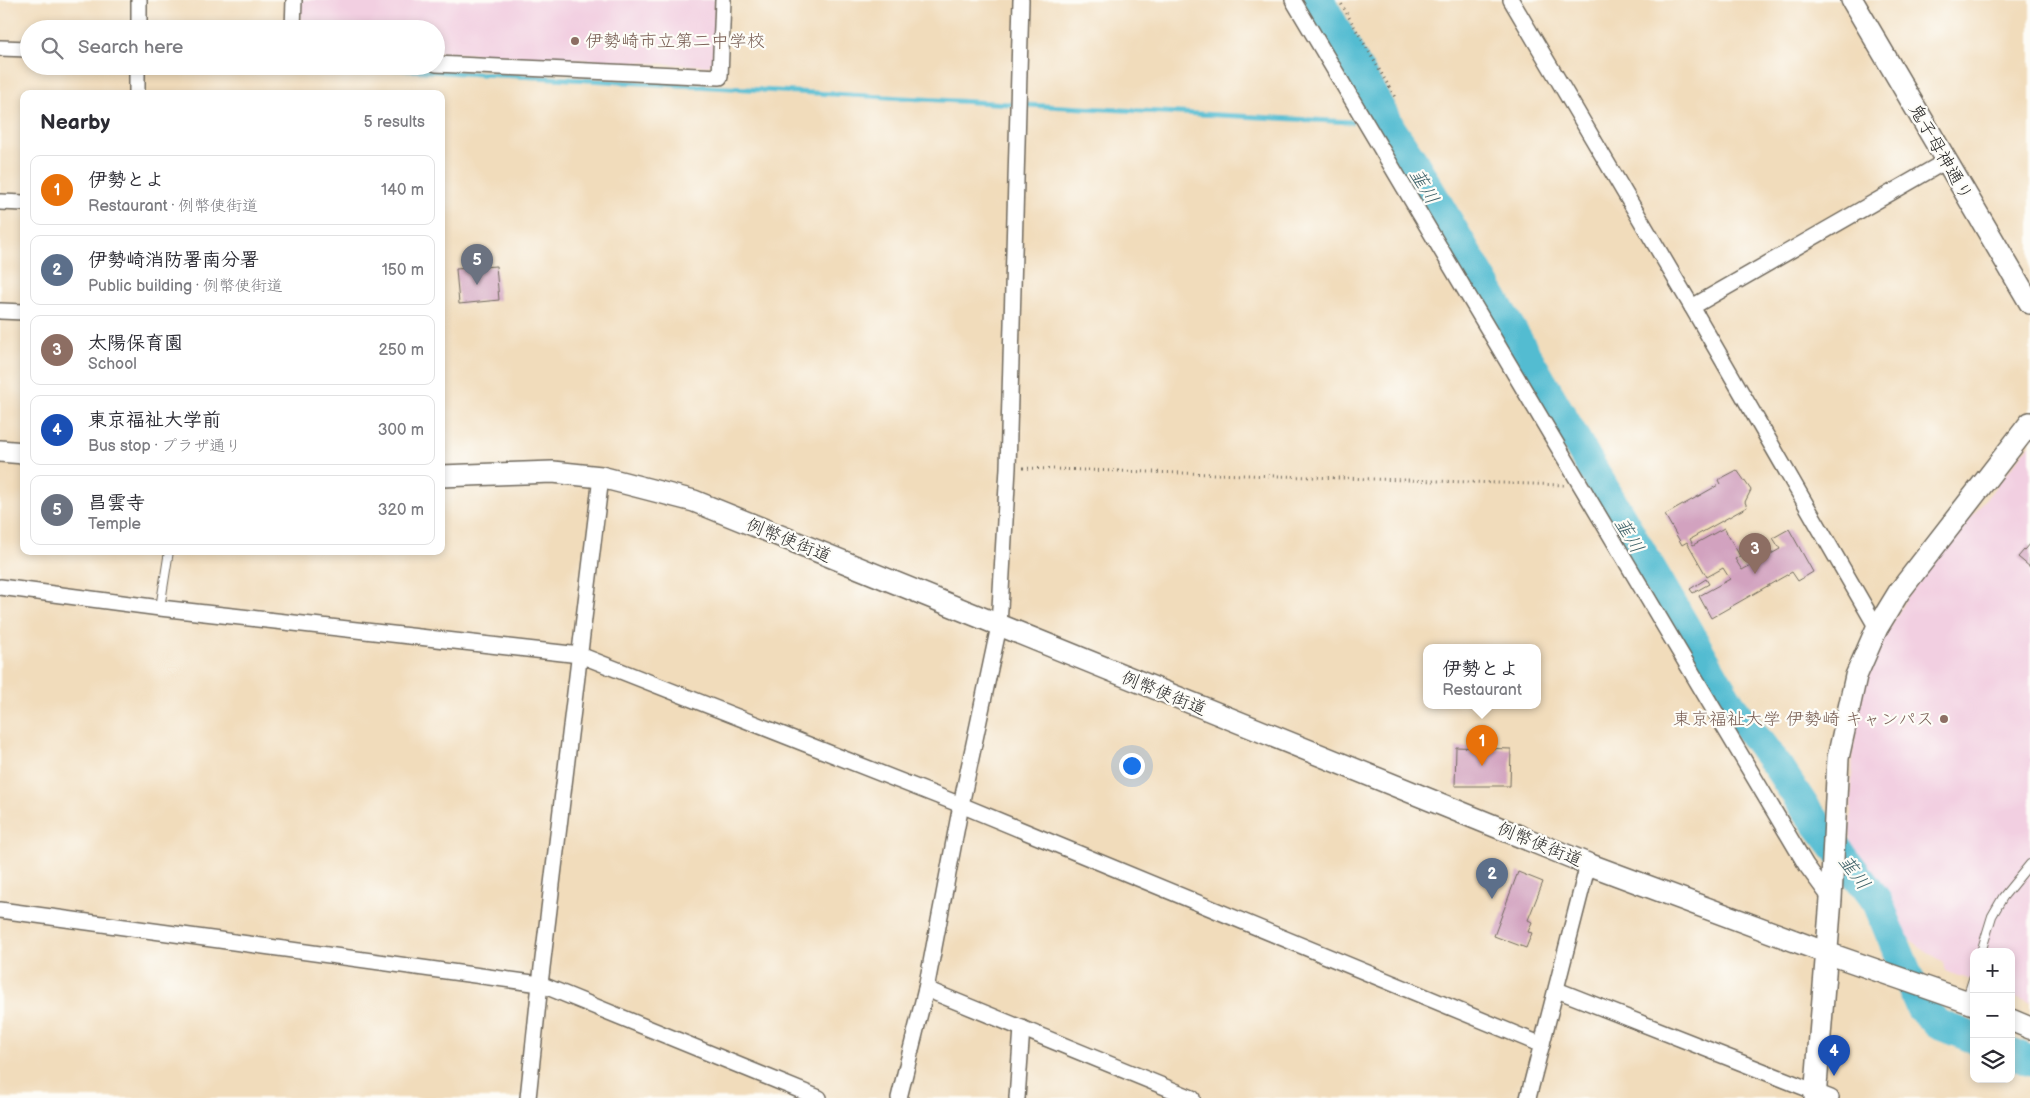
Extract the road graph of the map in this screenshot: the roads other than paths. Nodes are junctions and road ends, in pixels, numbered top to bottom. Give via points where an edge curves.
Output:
1 (140, 0) edge
2 (294, 0) edge
3 (723, 0) edge
4 (1021, 0) edge
5 (1294, 0) edge
6 (1511, 0) edge
7 (1852, 0) edge
8 (139, 20) edge
9 (293, 20) edge
10 (0, 48) edge
11 (20, 49) edge
12 (445, 64) edge
13 (138, 75) edge
14 (137, 90) edge
15 (1946, 161) junction
16 (0, 202) edge
17 (20, 203) edge
18 (2030, 303) edge
19 (1692, 307) junction
20 (0, 311) edge
21 (20, 312) edge
22 (2030, 423) edge
23 (0, 451) edge
24 (20, 453) edge
25 (445, 476) edge
26 (600, 477) junction
27 (168, 555) edge
28 (0, 587) edge
29 (160, 608) junction
30 (998, 626) junction
31 (1877, 628) junction
32 (580, 655) junction
33 (961, 805) junction
34 (1588, 864) junction
35 (2030, 864) edge
36 (1831, 899) junction
37 (0, 910) edge
38 (1982, 948) edge
39 (1827, 953) junction
40 (540, 984) junction
41 (926, 989) junction
42 (1557, 990) junction
43 (1970, 1002) edge
44 (2015, 1022) edge
45 (1022, 1028) junction
46 (2030, 1028) edge
47 (1542, 1045) junction
48 (1820, 1096) edge
49 (528, 1098) edge
50 (819, 1098) edge
51 (899, 1098) edge
52 (1018, 1098) edge
53 (1192, 1098) edge
54 (1529, 1098) edge

1 - 8 street
2 - 9 street
3 - 12 street via 720,77
4 - 30 street via 1008,468
5 - 36 street via 1806,865
6 - 19 street
7 - 15 main road, 鬼子母神通り
10 - 11 street
13 - 14 street
15 - 18 main road, 鬼子母神通り
15 - 19 street
16 - 17 street
19 - 31 street
20 - 21 street
22 - 31 main road via 1898,592
23 - 24 main road
25 - 26 main road, 例幣使街道 via 553,472
26 - 30 main road, 例幣使街道 via 694,501
26 - 32 street
27 - 29 lane
28 - 29 street
29 - 32 street
30 - 33 street
30 - 34 main road, 例幣使街道
31 - 36 main road via 1856,676 1838,758
32 - 33 street
32 - 40 street
33 - 41 street
33 - 47 street
34 - 39 main road, 例幣使街道
34 - 42 street
35 - 38 lane via 1992,916
36 - 39 main road
37 - 40 street
39 - 43 main road, 例幣使街道
39 - 48 main road
40 - 49 street
40 - 50 street
41 - 45 street
41 - 51 street
42 - 47 street
42 - 48 street
44 - 46 main road
45 - 52 street
45 - 53 street
47 - 54 street

